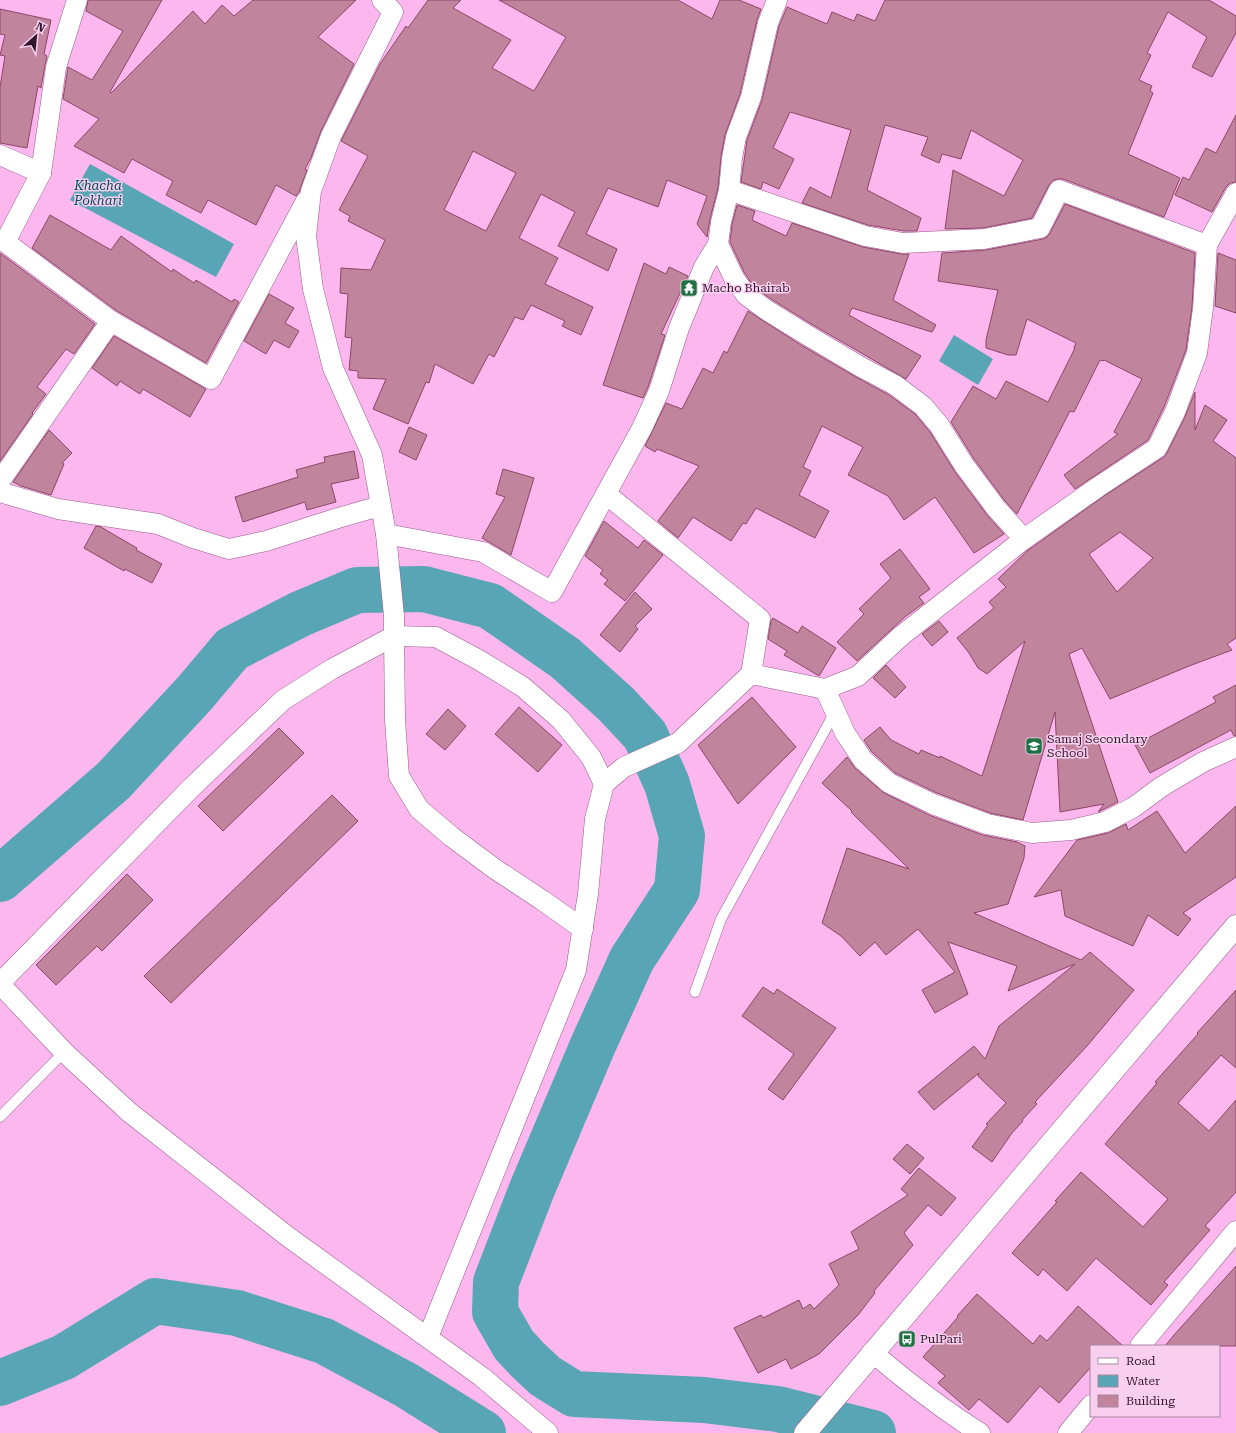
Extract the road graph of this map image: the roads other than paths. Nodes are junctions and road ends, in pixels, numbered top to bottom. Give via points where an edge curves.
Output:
1 (77, 0) edge
2 (382, 0) edge
3 (777, 0) edge
4 (0, 155) edge
5 (41, 173) junction
6 (729, 190) junction
7 (311, 191) junction
8 (1236, 193) edge
9 (718, 244) junction
10 (1207, 245) junction
11 (111, 321) junction
12 (0, 481) edge
13 (0, 492) edge
14 (606, 494) junction
15 (380, 506) junction
16 (386, 534) junction
17 (1024, 539) junction
18 (394, 636) junction
19 (751, 674) junction
20 (825, 689) junction
21 (835, 712) junction
22 (1236, 746) edge
23 (604, 784) junction
24 (1236, 926) edge
25 (583, 929) junction
26 (0, 984) edge
27 (695, 992) dead end
28 (64, 1052) junction
29 (0, 1118) edge
30 (1236, 1231) edge
31 (428, 1337) junction
32 (1141, 1345) edge
33 (872, 1352) junction
34 (1090, 1406) edge
35 (548, 1433) edge
36 (805, 1433) edge
37 (980, 1433) edge
38 (1068, 1433) edge

1 - 5 street via 56,67
2 - 7 street via 393,12 331,136
3 - 6 street via 768,23 751,97 736,137
4 - 5 street
5 - 11 street via 5,242
6 - 9 street
6 - 10 street via 865,236 903,243 984,239 1040,228 1059,190
7 - 11 street via 211,379
7 - 15 street via 306,236 313,289 334,368 372,455
8 - 10 street
9 - 14 street via 704,267 682,321 656,397
9 - 17 street via 734,278 746,295 795,328 895,385 923,406 996,508
10 - 17 street via 1197,353 1175,412 1157,448
11 - 12 street
13 - 15 street via 58,509 158,524 229,549 266,541
14 - 16 street via 552,592 483,552
14 - 19 street via 760,619
15 - 16 street
16 - 18 street
17 - 20 street via 901,636 858,676
18 - 23 street via 436,637 523,687 561,720 590,758
18 - 25 street via 398,776 419,809 495,869
18 - 26 street via 332,669 283,700 190,789
19 - 20 street
19 - 23 street via 678,742 624,767
20 - 21 street
21 - 22 street via 863,760 889,783 933,804 987,824 1032,833 1071,830 1104,822 1134,808 1161,787
21 - 27 lane via 721,919
23 - 25 street via 595,819
24 - 33 main road
25 - 31 street via 576,970
26 - 28 street
28 - 29 lane
28 - 31 street via 135,1117 288,1236
30 - 32 street
31 - 35 street via 482,1377
33 - 36 main road
33 - 37 street via 908,1383
34 - 38 street

